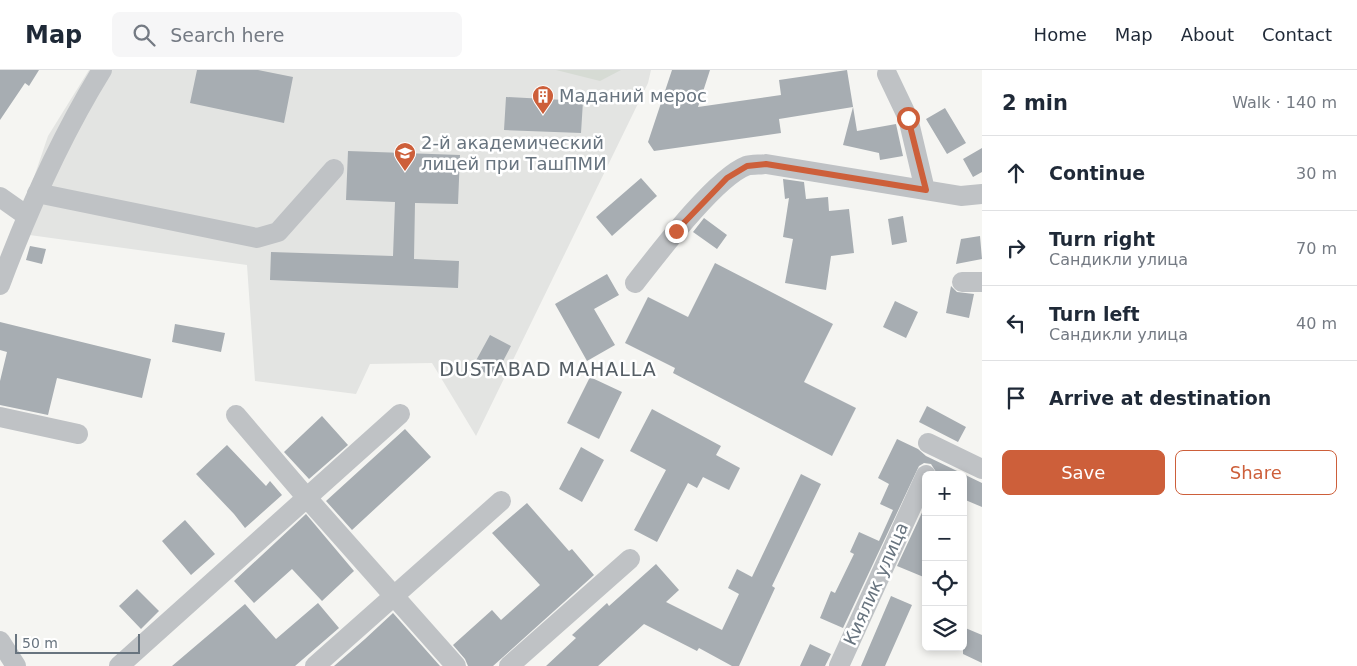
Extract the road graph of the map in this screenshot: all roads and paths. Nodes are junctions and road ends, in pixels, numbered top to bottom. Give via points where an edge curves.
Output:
1 (102, 70) edge
2 (888, 74) dead end
3 (334, 169) dead end
4 (926, 190) junction
5 (37, 193) junction
6 (982, 194) edge
7 (2, 201) edge
8 (27, 216) junction
9 (962, 282) dead end
10 (982, 282) edge
11 (635, 283) dead end
12 (0, 285) edge
13 (400, 414) dead end
14 (236, 416) dead end
15 (0, 417) edge
16 (78, 434) dead end
17 (982, 469) edge
18 (927, 471) edge
19 (922, 484) edge
20 (307, 498) junction
21 (501, 501) dead end
22 (630, 560) dead end
23 (392, 596) junction
24 (0, 641) edge
25 (16, 666) edge
26 (120, 666) edge
27 (315, 666) edge
28 (456, 666) edge
29 (509, 666) edge
30 (840, 666) edge

1 - 5 street via 73,117
2 - 4 street via 908,118
3 - 5 street via 278,232 257,238
4 - 6 street via 961,196
4 - 11 street via 766,164 747,166 727,178 676,231
5 - 8 street
7 - 8 street
8 - 12 street
9 - 10 street
13 - 20 street
14 - 20 street
15 - 16 street
17 - 18 street, Киялик улица via 933,446
19 - 30 street, Киялик улица
20 - 23 street
20 - 26 street
21 - 23 street
22 - 29 street
23 - 27 street
23 - 28 street
24 - 25 street

